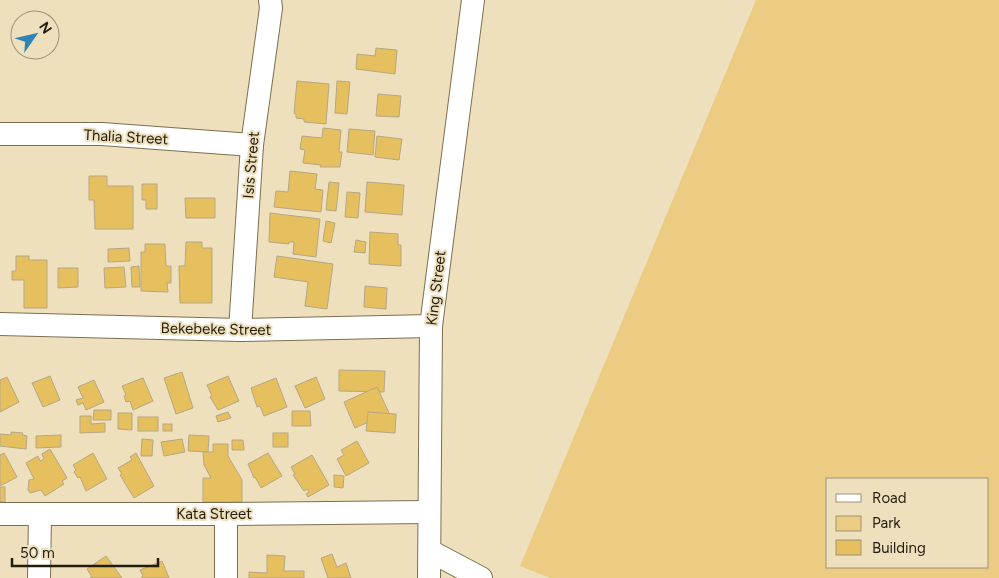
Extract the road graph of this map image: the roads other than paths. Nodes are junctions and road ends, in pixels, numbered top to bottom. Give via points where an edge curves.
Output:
1 (270, 0) edge
2 (473, 0) edge
3 (0, 134) edge
4 (252, 145) junction
5 (0, 324) edge
6 (431, 326) junction
7 (240, 330) junction
8 (429, 512) junction
9 (0, 514) edge
10 (40, 514) junction
11 (226, 514) junction
12 (430, 551) junction
13 (39, 578) edge
14 (226, 578) edge
15 (429, 578) edge
16 (481, 578) edge

1 - 4 street, Isis Street
2 - 6 street, King Street
3 - 4 street, Thalia Street via 102,134
4 - 7 street, Isis Street
5 - 7 street, Bekebeke Street
6 - 7 street, Bekebeke Street
6 - 8 street, King Street
8 - 11 street, Kata Street
8 - 12 street, King Street
9 - 10 street, Kata Street
10 - 11 street, Kata Street
10 - 13 street
11 - 14 street
12 - 15 street, King Street
12 - 16 street

